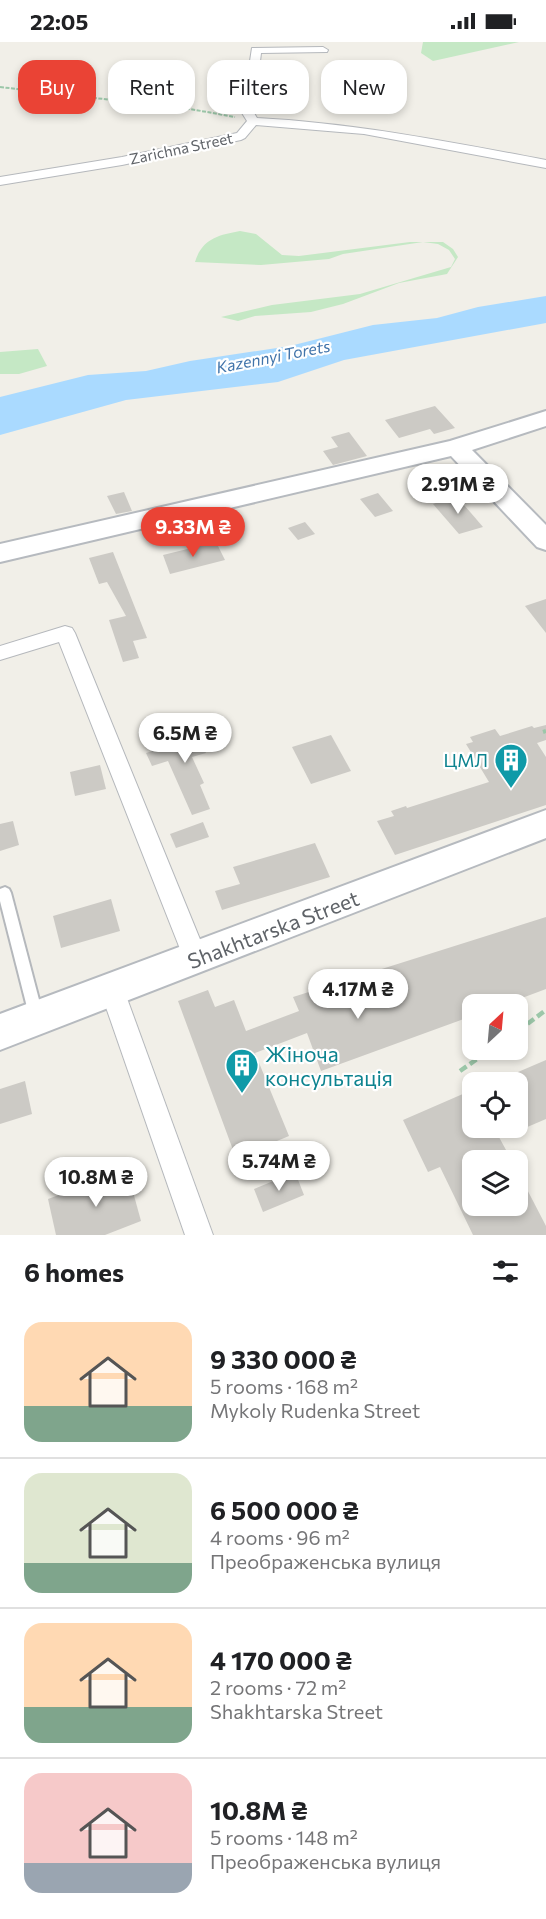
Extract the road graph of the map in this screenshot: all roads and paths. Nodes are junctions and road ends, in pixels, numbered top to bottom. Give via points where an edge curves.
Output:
1 (254, 46) edge
2 (323, 50) dead end
3 (0, 87) edge
4 (253, 121) junction
5 (546, 164) edge
6 (0, 181) edge
7 (546, 418) edge
8 (456, 447) junction
9 (546, 541) edge
10 (0, 553) edge
11 (0, 653) edge
12 (546, 824) edge
13 (0, 895) edge
14 (196, 960) junction
15 (111, 990) junction
16 (546, 1010) edge
17 (37, 1018) junction
18 (528, 1024) edge
19 (0, 1032) edge
20 (476, 1060) edge
21 (460, 1071) dead end
22 (200, 1235) edge

1 - 2 street, Zarichna Street
1 - 4 street, Zarichna Street via 248,113
3 - 4 path via 190,109
4 - 5 street via 392,134
4 - 6 street, Zarichna Street via 241,136 227,140
7 - 8 street
8 - 9 street
8 - 10 street
11 - 14 street via 65,633
12 - 14 street, Shakhtarska Street
13 - 17 lane via 5,893
14 - 15 street, Shakhtarska Street
15 - 17 street, Shakhtarska Street
15 - 22 street
16 - 18 path
17 - 19 street, Shakhtarska Street
20 - 21 path

